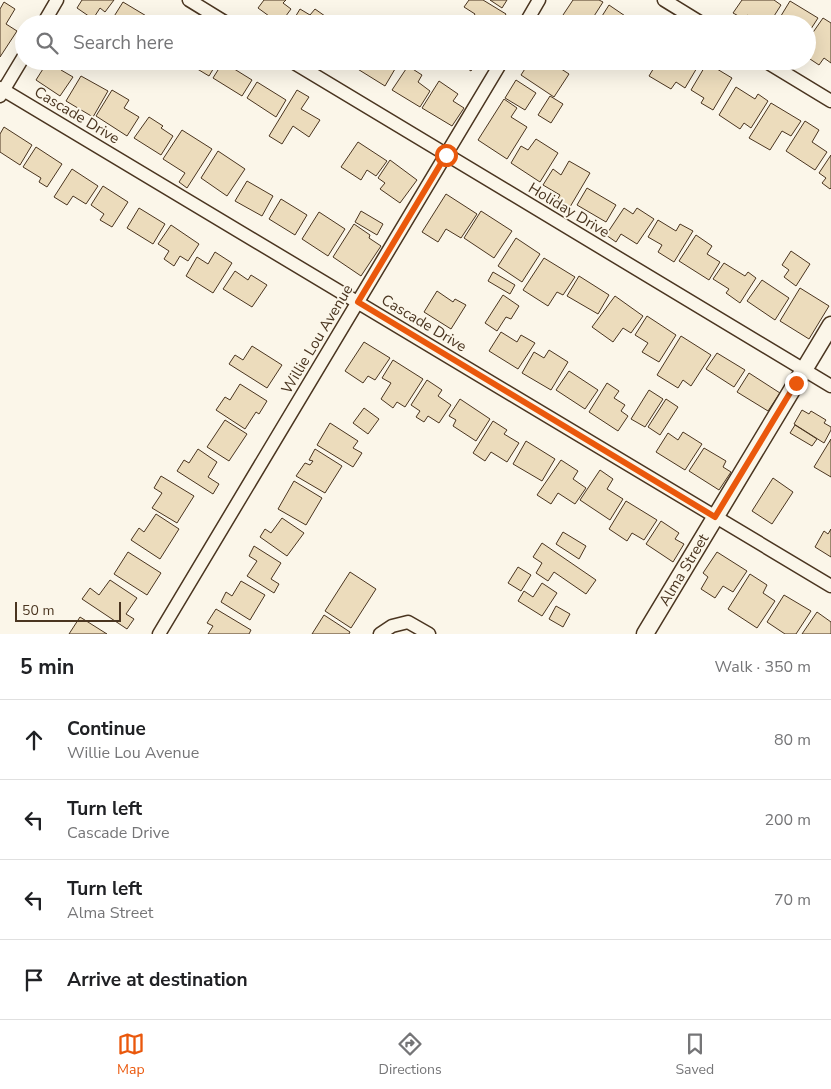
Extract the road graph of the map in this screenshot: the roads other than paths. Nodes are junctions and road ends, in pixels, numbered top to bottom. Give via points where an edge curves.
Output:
1 (57, 0) edge
2 (189, 0) edge
3 (539, 0) edge
4 (664, 0) edge
5 (48, 15) edge
6 (213, 15) edge
7 (530, 15) edge
8 (688, 15) edge
9 (15, 70) edge
10 (306, 70) edge
11 (497, 70) edge
12 (781, 70) edge
13 (1, 91) edge
14 (831, 101) edge
15 (446, 155) junction
16 (358, 302) junction
17 (831, 324) edge
18 (804, 370) junction
19 (831, 386) edge
20 (715, 517) junction
21 (831, 586) edge
22 (159, 634) edge
23 (380, 634) edge
24 (429, 634) edge
25 (645, 634) edge

1 - 5 street
2 - 6 street
3 - 7 street
4 - 8 street
9 - 13 street
10 - 15 street, Holiday Drive
11 - 15 street, Willie Lou Avenue
12 - 14 street
13 - 16 street, Cascade Drive
15 - 16 street, Willie Lou Avenue
15 - 18 street, Holiday Drive
16 - 20 street, Cascade Drive
16 - 22 street, Willie Lou Avenue
17 - 18 street, Alma Street
18 - 19 street, Holiday Drive
18 - 20 street, Alma Street
20 - 21 street, Cascade Drive
20 - 25 street, Alma Street
23 - 24 street via 392,626 408,622

